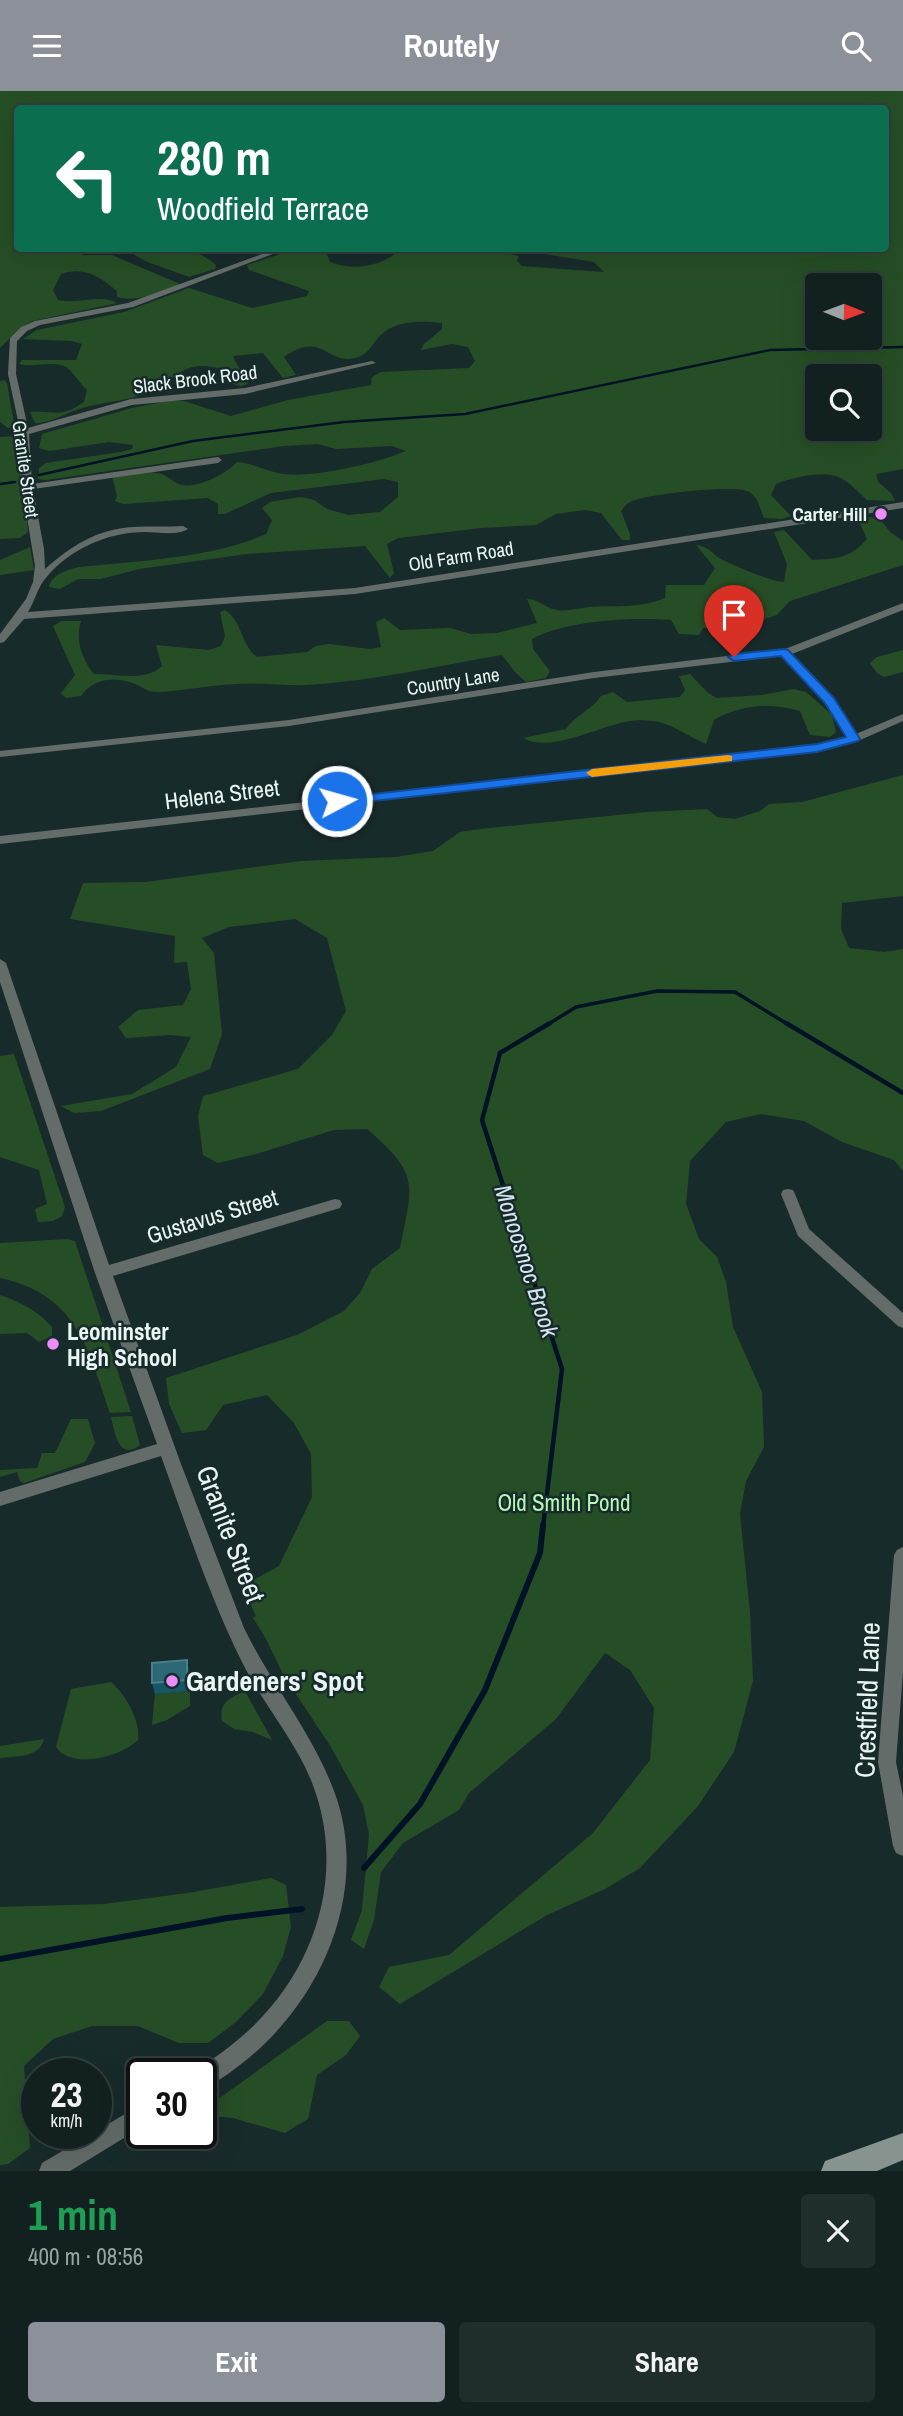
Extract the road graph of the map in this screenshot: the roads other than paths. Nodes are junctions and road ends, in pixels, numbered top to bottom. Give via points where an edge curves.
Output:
1 (274, 252) edge
2 (372, 363) dead end
3 (11, 372) junction
4 (0, 375) edge
5 (24, 432) junction
6 (218, 460) dead end
7 (27, 487) junction
8 (903, 505) edge
9 (183, 529) dead end
10 (39, 579) junction
11 (903, 606) edge
12 (21, 615) junction
13 (0, 640) edge
14 (784, 652) junction
15 (903, 717) edge
16 (854, 739) junction
17 (0, 754) edge
18 (0, 840) edge
19 (0, 964) edge
20 (788, 1194) dead end
21 (335, 1204) dead end
22 (103, 1273) junction
23 (903, 1322) edge
24 (165, 1448) junction
25 (0, 1499) edge
26 (903, 1555) edge
27 (903, 1846) edge
28 (217, 2068) edge
29 (126, 2125) edge
30 (903, 2146) edge
31 (60, 2168) edge
32 (835, 2171) edge

1 - 3 street, Granite Street via 130,305 53,318 24,329 13,340
2 - 5 street, Slack Brook Road via 245,391 131,402
3 - 4 street
3 - 5 street, Granite Street
5 - 7 street, Granite Street
6 - 7 street
7 - 10 street, Granite Street via 41,555
8 - 12 street, Old Farm Road via 358,590
9 - 10 street via 104,534 69,552
10 - 12 street, Granite Street
11 - 14 street, Country Lane
12 - 13 street, Granite Street
14 - 16 street via 830,701
14 - 17 street, Country Lane via 594,675 289,723
15 - 16 street, Helena Street
16 - 18 street, Helena Street via 718,760
19 - 22 street, Granite Street
20 - 23 street via 803,1232
21 - 22 street, Gustavus Street
22 - 24 street, Granite Street
24 - 25 street
24 - 28 street, Granite Street via 238,1634 321,1776 335,1831 337,1859 330,1913 303,1983 262,2036
26 - 27 street, Crestfield Lane via 887,1762
29 - 31 street
30 - 32 main road

